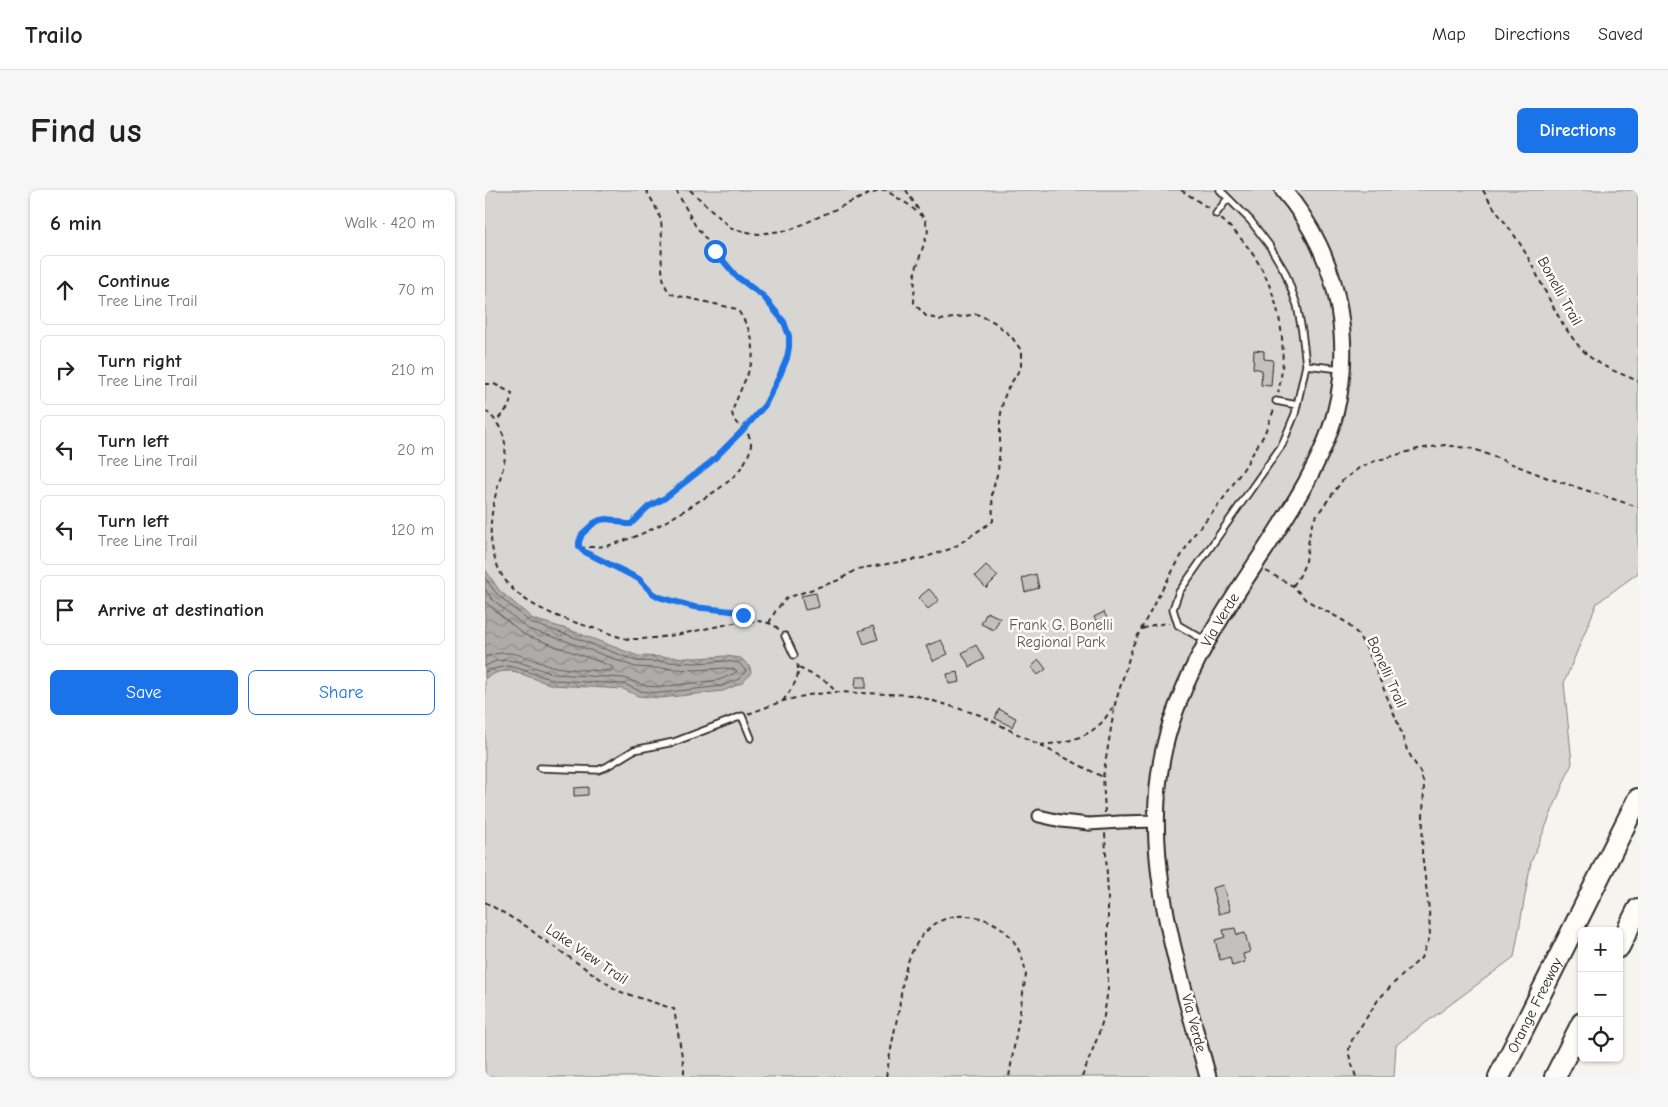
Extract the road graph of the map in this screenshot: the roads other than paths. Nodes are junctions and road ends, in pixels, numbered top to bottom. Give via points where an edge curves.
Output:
1 (1220, 190) edge
2 (1283, 190) edge
3 (1228, 198) junction
4 (1216, 214) dead end
5 (1306, 365) junction
6 (1343, 369) junction
7 (1276, 402) dead end
8 (1297, 405) junction
9 (785, 636) road end
10 (1207, 642) junction
11 (794, 655) road end
12 (751, 738) dead end
13 (540, 768) dead end
14 (1638, 799) edge
15 (1039, 816) dead end
16 (1157, 821) junction
17 (1638, 909) edge
18 (1623, 939) edge
19 (1578, 1031) edge
20 (1208, 1077) edge
21 (1499, 1077) edge
22 (1555, 1077) edge

1 - 3 lane
2 - 6 main road, Via Verde via 1317,240 1329,267 1342,323
3 - 4 lane
3 - 5 lane via 1250,220 1285,272 1297,305
5 - 6 lane
5 - 8 lane
6 - 10 main road, Via Verde via 1335,415 1324,444 1291,508
7 - 8 lane
8 - 10 lane via 1282,445 1179,592 1173,609 1178,625
9 - 11 lane
10 - 16 main road, Via Verde via 1176,708 1164,749
12 - 13 lane via 741,716 675,742 634,750 606,768
14 - 21 highway, Orange Freeway
15 - 16 street, bridge via 1089,824
16 - 20 main road, Via Verde via 1161,882 1171,939
17 - 18 highway
19 - 22 highway

